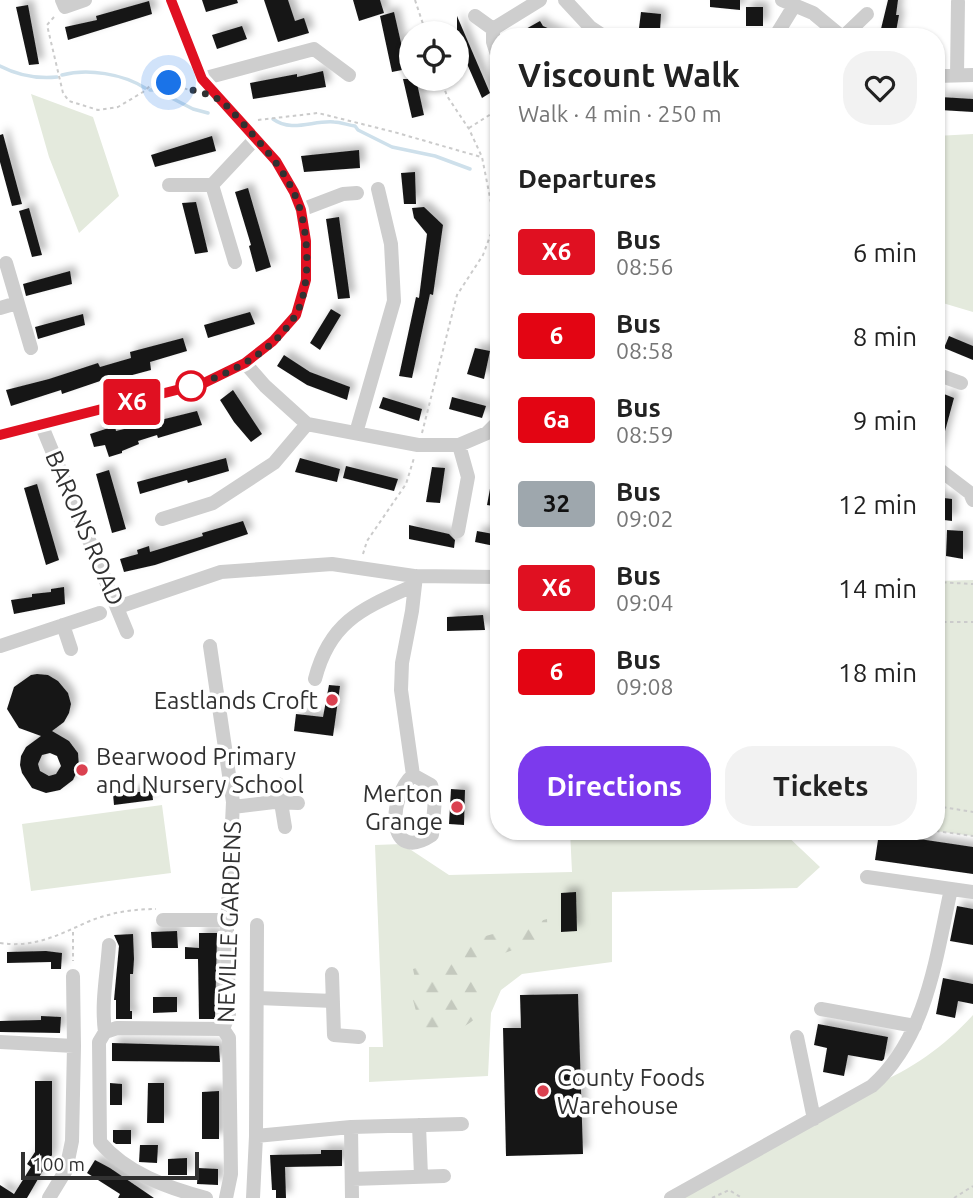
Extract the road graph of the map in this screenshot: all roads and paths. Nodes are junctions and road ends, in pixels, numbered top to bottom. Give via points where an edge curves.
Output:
1 (85, 0) edge
2 (171, 0) edge
3 (415, 0) edge
4 (540, 0) edge
5 (565, 0) edge
6 (958, 2) dead end
7 (63, 3) edge
8 (788, 3) edge
9 (867, 14) dead end
10 (475, 16) dead end
11 (422, 21) edge
12 (502, 28) edge
13 (592, 28) edge
14 (778, 28) edge
15 (832, 28) edge
16 (852, 28) edge
17 (490, 32) edge
18 (349, 75) dead end
19 (957, 75) junction
20 (973, 75) edge
21 (945, 76) edge
22 (199, 85) junction
23 (445, 91) edge
24 (490, 114) edge
25 (241, 123) junction
26 (468, 129) junction
27 (256, 138) junction
28 (482, 157) junction
29 (169, 185) dead end
30 (212, 185) junction
31 (378, 189) dead end
32 (356, 192) dead end
33 (490, 198) edge
34 (301, 210) junction
35 (490, 236) edge
36 (235, 262) dead end
37 (6, 263) dead end
38 (17, 303) junction
39 (0, 308) edge
40 (30, 348) dead end
41 (245, 363) junction
42 (945, 377) edge
43 (961, 383) dead end
44 (41, 424) junction
45 (307, 424) junction
46 (490, 430) edge
47 (356, 433) junction
48 (0, 435) edge
49 (418, 445) junction
50 (459, 445) junction
51 (945, 474) edge
52 (972, 495) edge
53 (162, 519) dead end
54 (458, 531) dead end
55 (358, 568) junction
56 (490, 577) edge
57 (415, 580) junction
58 (945, 582) edge
59 (973, 584) edge
60 (118, 607) junction
61 (100, 613) dead end
62 (945, 622) edge
63 (973, 622) edge
64 (63, 625) junction
65 (128, 632) dead end
66 (0, 646) edge
67 (210, 646) dead end
68 (71, 649) dead end
69 (315, 679) dead end
70 (413, 775) dead end
71 (278, 784) dead end
72 (280, 802) junction
73 (298, 803) dead end
74 (233, 807) junction
75 (945, 807) edge
76 (973, 812) edge
77 (285, 827) dead end
78 (945, 832) edge
79 (973, 836) edge
80 (867, 877) dead end
81 (951, 889) junction
82 (973, 892) edge
83 (161, 914) joint
84 (227, 920) junction
85 (257, 925) dead end
86 (73, 930) junction
87 (0, 943) edge
88 (109, 945) dead end
89 (332, 974) dead end
90 (73, 976) joint
91 (258, 998) junction
92 (333, 1001) junction
93 (821, 1009) dead end
94 (915, 1026) junction
95 (223, 1029) junction
96 (106, 1032) junction
97 (359, 1037) dead end
98 (797, 1037) dead end
99 (0, 1042) edge
100 (74, 1046) junction
101 (814, 1119) junction
102 (462, 1124) dead end
103 (419, 1125) junction
104 (351, 1127) junction
105 (256, 1136) junction
106 (421, 1176) junction
107 (444, 1176) dead end
108 (352, 1178) junction
109 (973, 1186) edge
110 (49, 1198) edge
111 (206, 1198) edge
112 (226, 1198) edge
113 (253, 1198) edge
114 (352, 1198) edge
115 (671, 1198) edge
116 (712, 1198) edge
117 (742, 1198) edge
118 (954, 1198) edge

1 - 7 street
2 - 22 street
3 - 11 path
4 - 12 street
5 - 13 street
6 - 19 street
7 - 22 path via 47,24 63,93 69,101 98,110 118,107 157,80
8 - 14 street
8 - 15 street via 813,13
9 - 16 street
10 - 17 street
18 - 22 street via 314,50
19 - 20 street
19 - 21 street
22 - 25 street
23 - 26 path
24 - 26 path
25 - 27 street
25 - 28 path via 318,113
26 - 28 path
27 - 30 street
27 - 34 street via 276,161
28 - 33 path
29 - 30 street
30 - 36 street
31 - 47 street via 391,244 394,300
32 - 34 street
34 - 41 street via 306,280 296,315
35 - 49 path via 457,295
37 - 38 street
38 - 39 street
38 - 40 street
41 - 44 street via 204,383
41 - 45 street
42 - 43 street
44 - 48 street
44 - 60 street, BARONS ROAD
45 - 47 street
45 - 53 street via 274,463 213,503
46 - 50 street
47 - 49 street
49 - 50 street
49 - 55 path via 406,484 367,541
50 - 54 street via 467,477
51 - 52 street
55 - 57 street
55 - 60 street via 332,564 221,572
56 - 57 street
57 - 69 street via 347,619 321,658
57 - 70 street via 401,676
58 - 59 path
60 - 65 street, BARONS ROAD
61 - 64 street
62 - 63 path
64 - 66 street
64 - 68 street
67 - 74 street, NEVILLE GARDENS
71 - 72 street
72 - 73 street
72 - 74 street
72 - 77 street
74 - 84 street, NEVILLE GARDENS
75 - 76 path
78 - 79 path
80 - 81 street
81 - 82 street
81 - 94 street
83 - 84 street
83 - 86 path via 117,913
84 - 95 street, NEVILLE GARDENS via 229,1014
85 - 91 street
86 - 87 path via 31,944
86 - 90 path
88 - 96 street via 103,989
89 - 92 street
90 - 100 street
91 - 92 street
91 - 105 street
92 - 97 street via 334,1035
93 - 94 street
94 - 101 street via 883,1076
95 - 96 street via 117,1028
95 - 112 street, NEVILLE GARDENS via 229,1038 231,1174
96 - 111 street via 99,1042 100,1142 125,1166
98 - 101 street
99 - 100 street
100 - 110 street via 72,1141 66,1170
101 - 115 street
102 - 103 street
103 - 104 street
103 - 106 street
104 - 105 street
104 - 108 street
105 - 113 street
106 - 107 street
106 - 108 street
108 - 114 street
109 - 118 path
116 - 117 path via 729,1190

